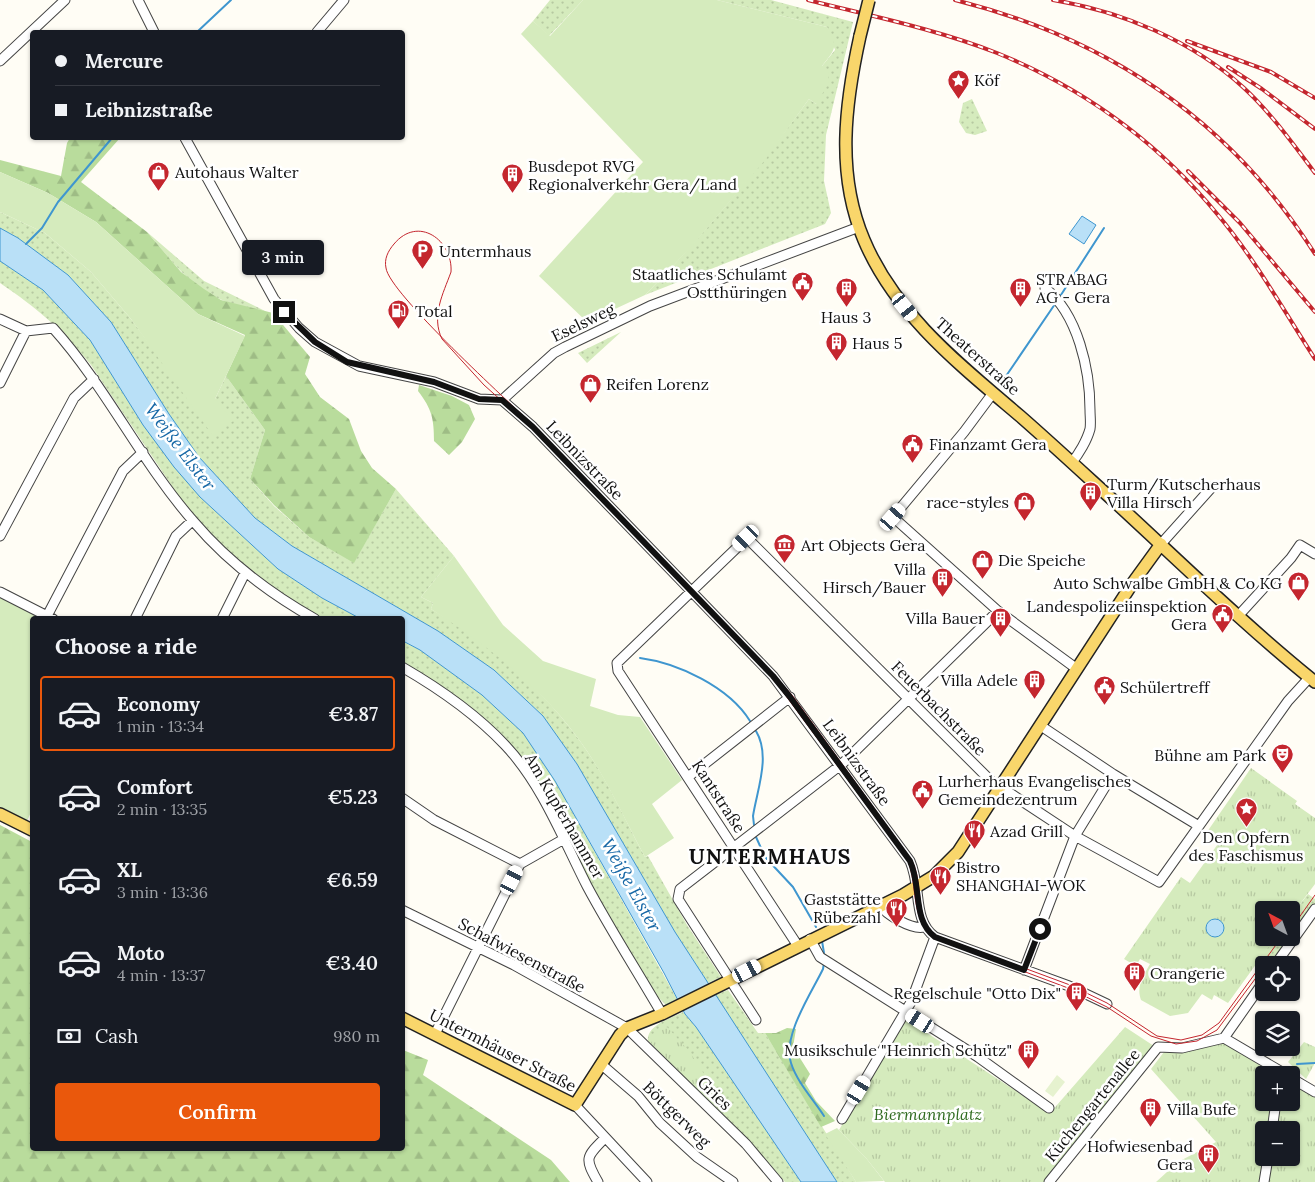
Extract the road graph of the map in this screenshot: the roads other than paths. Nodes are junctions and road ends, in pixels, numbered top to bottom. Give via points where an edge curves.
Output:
1 (65, 0) edge
2 (138, 0) edge
3 (344, 0) edge
4 (868, 0) edge
5 (33, 30) edge
6 (153, 30) edge
7 (319, 30) edge
8 (30, 33) edge
9 (0, 61) edge
10 (186, 140) edge
11 (858, 227) junction
12 (1045, 288) dead end
13 (0, 319) edge
14 (26, 331) junction
15 (94, 379) junction
16 (0, 383) edge
17 (993, 393) junction
18 (502, 400) junction
19 (143, 452) junction
20 (1072, 462) junction
21 (1212, 487) dead end
22 (192, 521) junction
23 (0, 536) edge
24 (1161, 544) junction
25 (1315, 554) edge
26 (245, 573) junction
27 (691, 591) junction
28 (0, 592) edge
29 (998, 611) junction
30 (1239, 615) junction
31 (48, 616) edge
32 (50, 616) edge
33 (136, 616) edge
34 (224, 616) edge
35 (310, 616) edge
36 (405, 668) edge
37 (1077, 669) junction
38 (1312, 680) edge
39 (790, 697) junction
40 (908, 698) junction
41 (1040, 726) junction
42 (840, 765) junction
43 (1113, 774) junction
44 (688, 777) junction
45 (1002, 787) junction
46 (405, 800) edge
47 (0, 814) edge
48 (1199, 826) junction
49 (30, 829) edge
50 (1075, 836) junction
51 (564, 839) junction
52 (734, 848) junction
53 (520, 864) junction
54 (918, 886) junction
55 (880, 905) junction
56 (1315, 909) edge
57 (405, 911) edge
58 (924, 927) junction
59 (935, 937) junction
60 (810, 939) junction
61 (798, 946) junction
62 (478, 947) junction
63 (1281, 956) edge
64 (1024, 970) junction
65 (727, 981) junction
66 (1255, 994) edge
67 (1107, 1004) dead end
68 (666, 1012) junction
69 (906, 1012) junction
70 (405, 1019) edge
71 (756, 1020) dead end
72 (627, 1028) junction
73 (435, 1034) junction
74 (1224, 1038) junction
75 (602, 1065) junction
76 (1270, 1066) edge
77 (1300, 1083) edge
78 (1315, 1092) edge
79 (575, 1105) junction
80 (1049, 1108) dead end
81 (842, 1120) dead end
82 (606, 1138) junction
83 (1267, 1166) edge
84 (598, 1182) edge
85 (646, 1182) edge
86 (734, 1182) edge
87 (778, 1182) edge
88 (1049, 1182) edge
89 (1264, 1182) edge

1 - 5 street
2 - 6 street
3 - 7 street
4 - 11 main road, Theaterstraße, bridge via 852,73 845,134 849,185
8 - 9 street
10 - 18 street via 274,299 315,342 359,366 434,382 479,399
11 - 17 main road, Theaterstraße via 869,253 894,294 943,349
11 - 18 street, Eselsweg via 650,306 565,347 528,374
12 - 20 street via 1061,304 1086,362 1090,428
13 - 14 street
14 - 15 street via 53,328
14 - 16 street
15 - 19 street
15 - 23 street via 74,398
17 - 20 main road, Theaterstraße
17 - 29 street via 893,517
18 - 27 street, Leibnizstraße via 533,427
19 - 22 street
19 - 32 street via 123,471
20 - 24 main road, Theaterstraße
21 - 24 street
22 - 26 street
22 - 33 street via 176,536
24 - 30 main road, Theaterstraße
24 - 37 main road
25 - 30 street via 1300,544
26 - 34 street
26 - 35 street
27 - 39 street, Leibnizstraße
27 - 40 street, Feuerbachstraße via 746,538
27 - 44 street, Kantstraße via 617,663 618,671
28 - 31 street
29 - 37 street
29 - 40 street
30 - 38 main road, Theaterstraße
36 - 51 street, Am Kupferhammer via 473,714 506,745 528,774
37 - 41 main road
38 - 48 street via 1292,695
39 - 42 street, Leibnizstraße
39 - 44 street
40 - 42 street
40 - 45 street, Feuerbachstraße via 990,780
41 - 43 street
41 - 45 main road
42 - 52 street
42 - 54 street, Leibnizstraße via 910,861
43 - 48 street
43 - 50 street
44 - 52 street, Kantstraße
45 - 50 street, Feuerbachstraße
45 - 54 main road via 950,862
46 - 53 street via 434,820
47 - 49 main road
48 - 50 street, Feuerbachstraße via 1159,882
50 - 64 street
51 - 53 street
51 - 68 street, Am Kupferhammer via 588,887
52 - 61 street, Kantstraße
52 - 65 street via 680,889 678,899
53 - 62 street
54 - 55 main road
54 - 58 street, Leibnizstraße
55 - 58 street via 902,921
55 - 60 main road
56 - 63 street
57 - 62 street, Schafwiesenstraße
58 - 59 street
59 - 64 street
59 - 69 street
60 - 61 main road
60 - 69 street via 820,957
61 - 65 main road
62 - 72 street, Schafwiesenstraße
62 - 73 street
64 - 67 street
65 - 68 main road
65 - 71 street
66 - 74 street
68 - 72 main road
69 - 80 street via 978,1057
69 - 81 street
70 - 73 main road, Untermhäuser Straße
72 - 75 main road
72 - 87 street, Gries via 746,1144
73 - 79 main road, Untermhäuser Straße
74 - 76 street
74 - 88 street, Küchengartenallee via 1182,1048 1158,1047
75 - 79 main road
75 - 86 street, Böttgerweg via 638,1096 660,1123 697,1157
77 - 78 street
79 - 82 street, Untermhäuser Straße
82 - 84 street via 587,1162
82 - 85 street, Untermhäuser Straße
83 - 89 street

